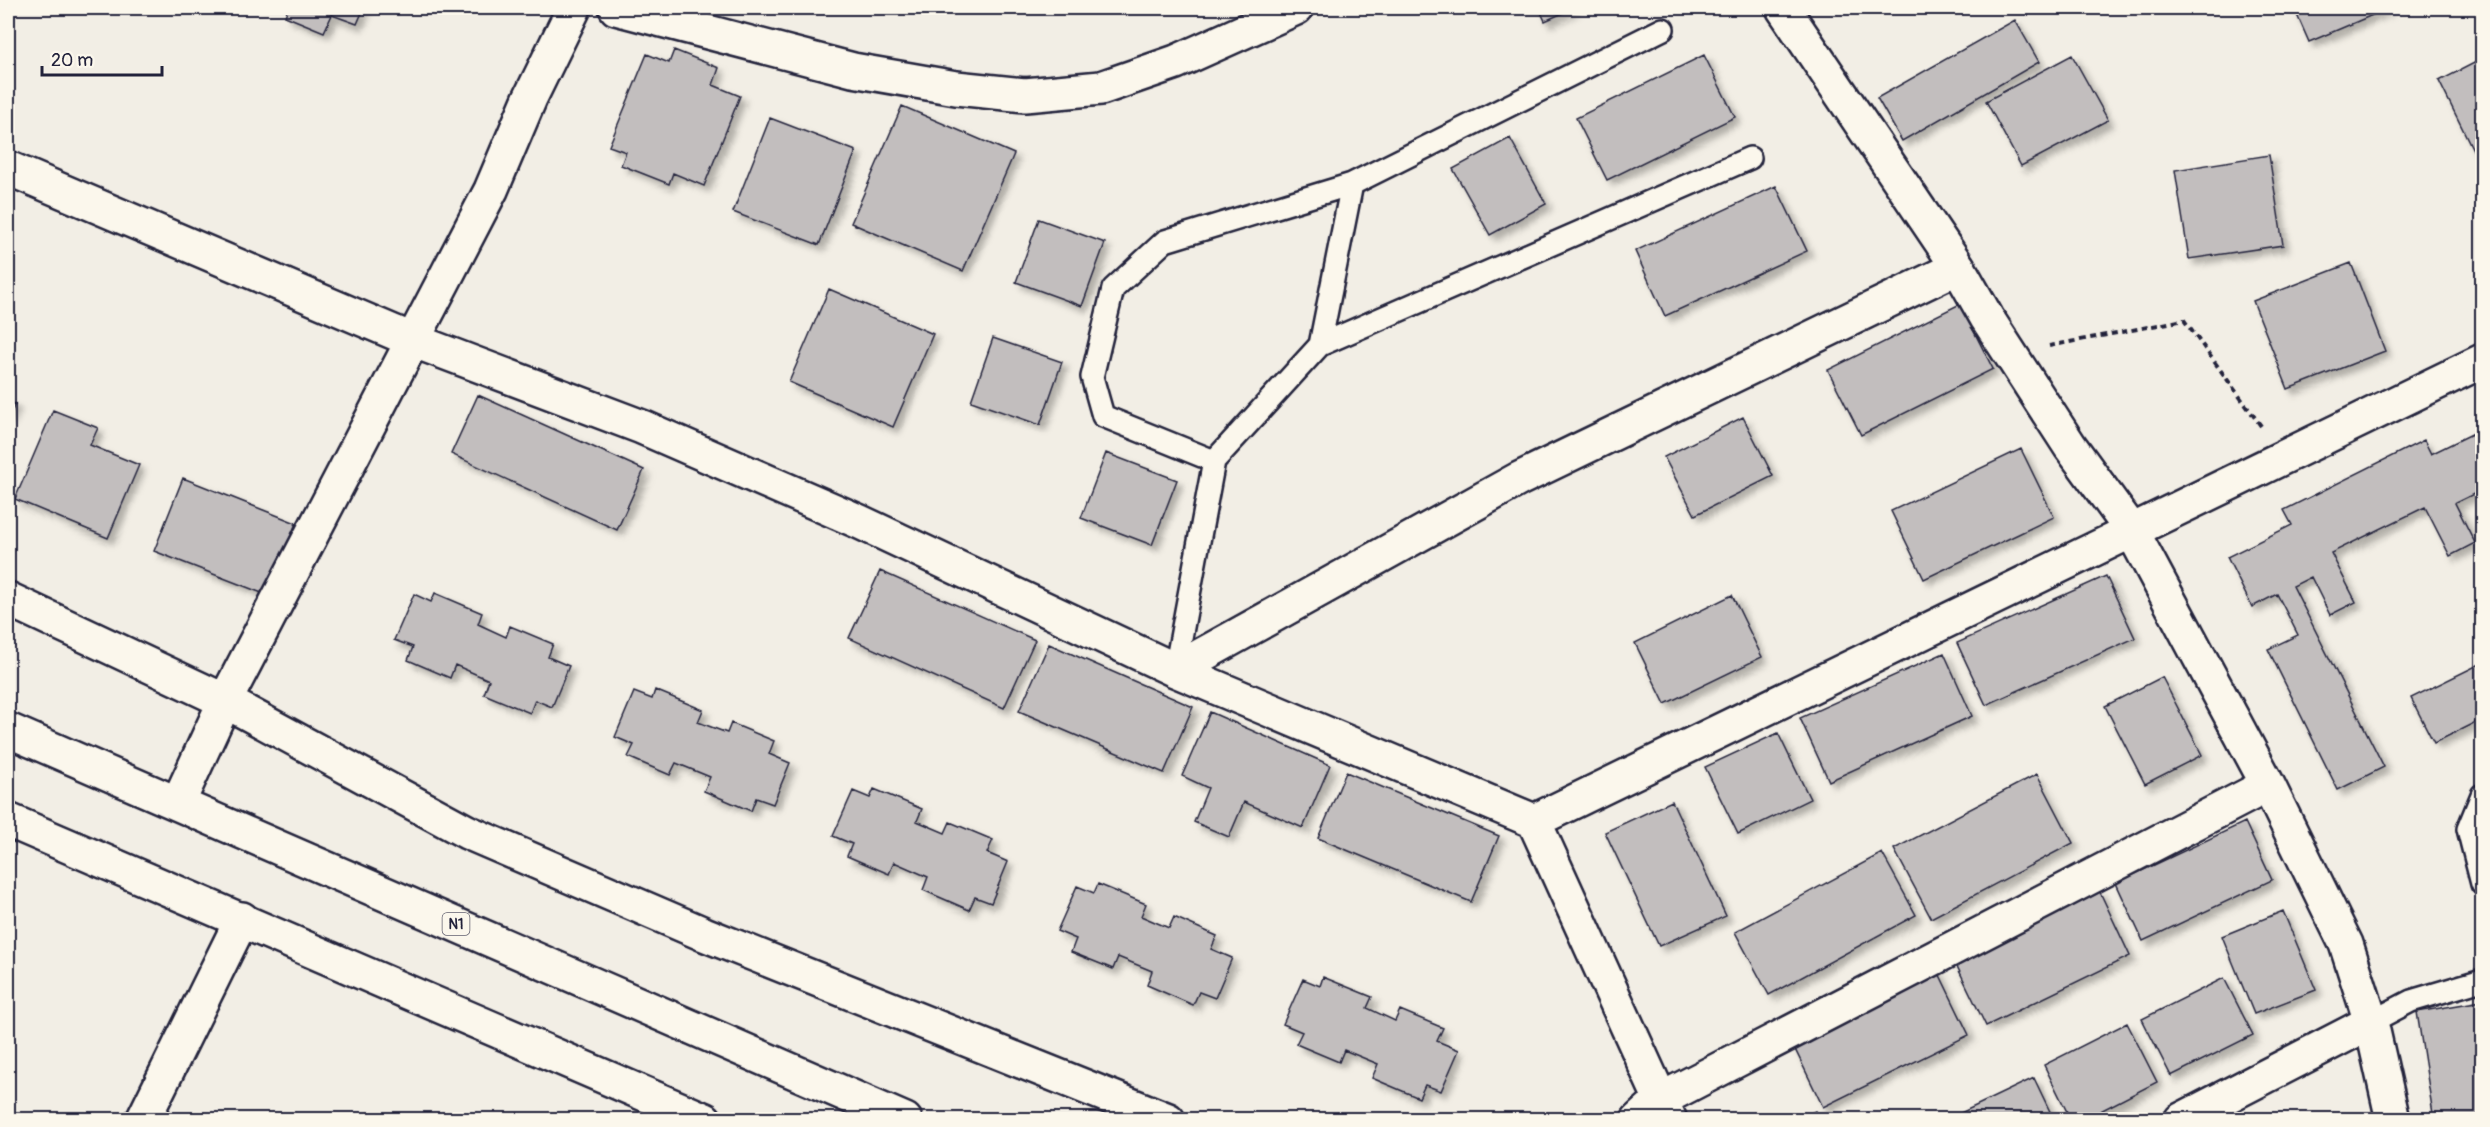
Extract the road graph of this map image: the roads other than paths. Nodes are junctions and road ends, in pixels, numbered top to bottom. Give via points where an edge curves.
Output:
1 (574, 8) edge
2 (616, 8) edge
3 (1296, 8) edge
4 (1784, 8) edge
5 (1663, 29) dead end
6 (1750, 158) dead end
7 (8, 168) edge
8 (1352, 184) junction
9 (1958, 267) junction
10 (412, 340) junction
11 (1320, 345) junction
12 (2482, 362) edge
13 (1215, 460) junction
14 (2132, 531) junction
15 (8, 599) edge
16 (1175, 670) junction
17 (225, 701) junction
18 (8, 730) edge
19 (2268, 785) junction
20 (2482, 795) edge
21 (178, 803) junction
22 (8, 820) edge
23 (1534, 821) junction
24 (2482, 884) edge
25 (242, 919) junction
26 (2482, 980) edge
27 (2371, 1022) junction
28 (1656, 1113) edge
29 (143, 1119) edge
30 (705, 1119) edge
31 (905, 1119) edge
32 (1168, 1119) edge
33 (2181, 1119) edge
34 (2393, 1119) edge

1 - 10 street via 491,190
2 - 3 street via 853,70 1025,95 1101,88 1176,62
4 - 9 street
5 - 8 lane
6 - 11 lane
7 - 10 street
8 - 11 lane
8 - 13 lane via 1165,241 1113,289 1092,376 1103,416
9 - 14 street via 2070,446
9 - 16 street via 1519,479
10 - 16 street via 642,427 860,522
10 - 17 street
11 - 13 lane
12 - 14 street
13 - 16 lane
14 - 19 street
14 - 23 street
15 - 17 street
16 - 23 street
17 - 21 street
17 - 32 street via 467,832 704,934
18 - 21 street, N1
19 - 27 street via 2346,944
19 - 28 street
20 - 24 lane via 2468,829
21 - 31 street, N1
22 - 25 street
23 - 28 street
25 - 29 street
25 - 30 street
26 - 27 lane via 2411,1000
27 - 33 street
27 - 34 street

